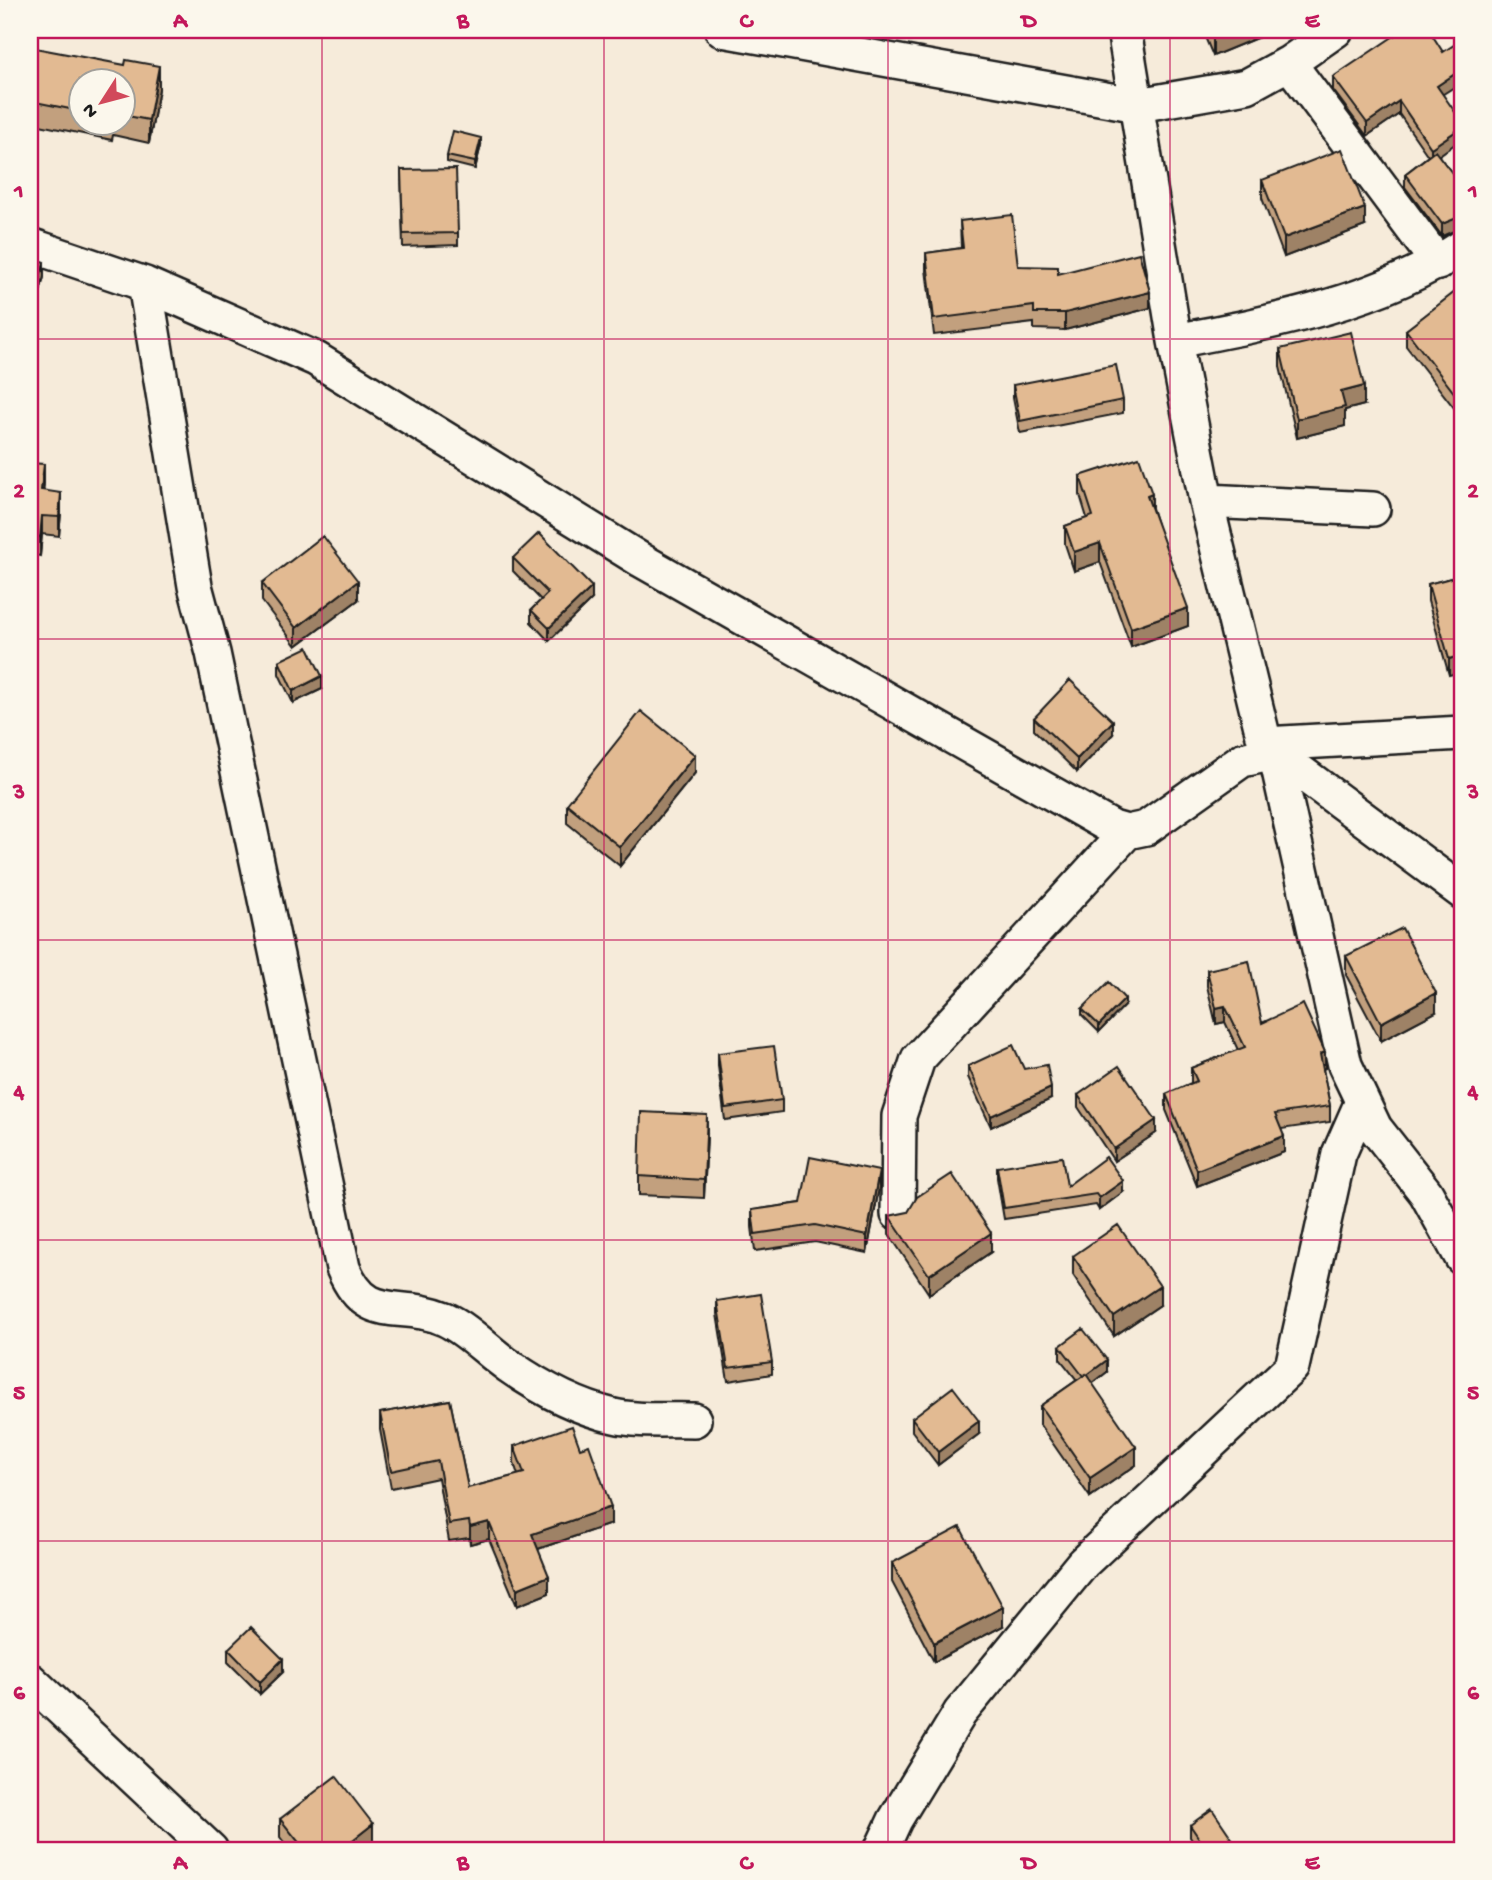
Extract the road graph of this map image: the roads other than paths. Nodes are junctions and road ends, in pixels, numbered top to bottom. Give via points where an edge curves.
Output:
1 (722, 30) edge
2 (1124, 30) edge
3 (1336, 30) edge
4 (1289, 63) junction
5 (1138, 105) junction
6 (30, 245) edge
7 (1450, 255) edge
8 (145, 284) junction
9 (1175, 341) junction
10 (1206, 501) junction
11 (1373, 509) dead end
12 (1462, 733) edge
13 (1270, 748) junction
14 (1127, 832) junction
15 (1462, 892) edge
16 (1361, 1104) junction
17 (898, 1214) edge
18 (1462, 1258) edge
19 (694, 1420) dead end
20 (30, 1680) edge
21 (211, 1850) edge
22 (881, 1850) edge

1 - 5 street
2 - 5 street
3 - 4 street
4 - 5 street via 1247,86
4 - 7 street
5 - 9 street
6 - 8 street
7 - 9 street via 1310,313
8 - 14 street via 316,359 640,560
8 - 19 street via 195,586 343,1268 352,1290 369,1304 442,1318 461,1327 560,1399 616,1417
9 - 10 street
10 - 11 street
10 - 13 street
12 - 13 street
13 - 14 street via 1242,760 1146,828
13 - 15 street
13 - 16 street via 1345,1065
14 - 17 street via 918,1059 899,1116
16 - 18 street via 1426,1193
16 - 22 street via 1339,1154 1292,1367 1083,1563 960,1713
20 - 21 street

